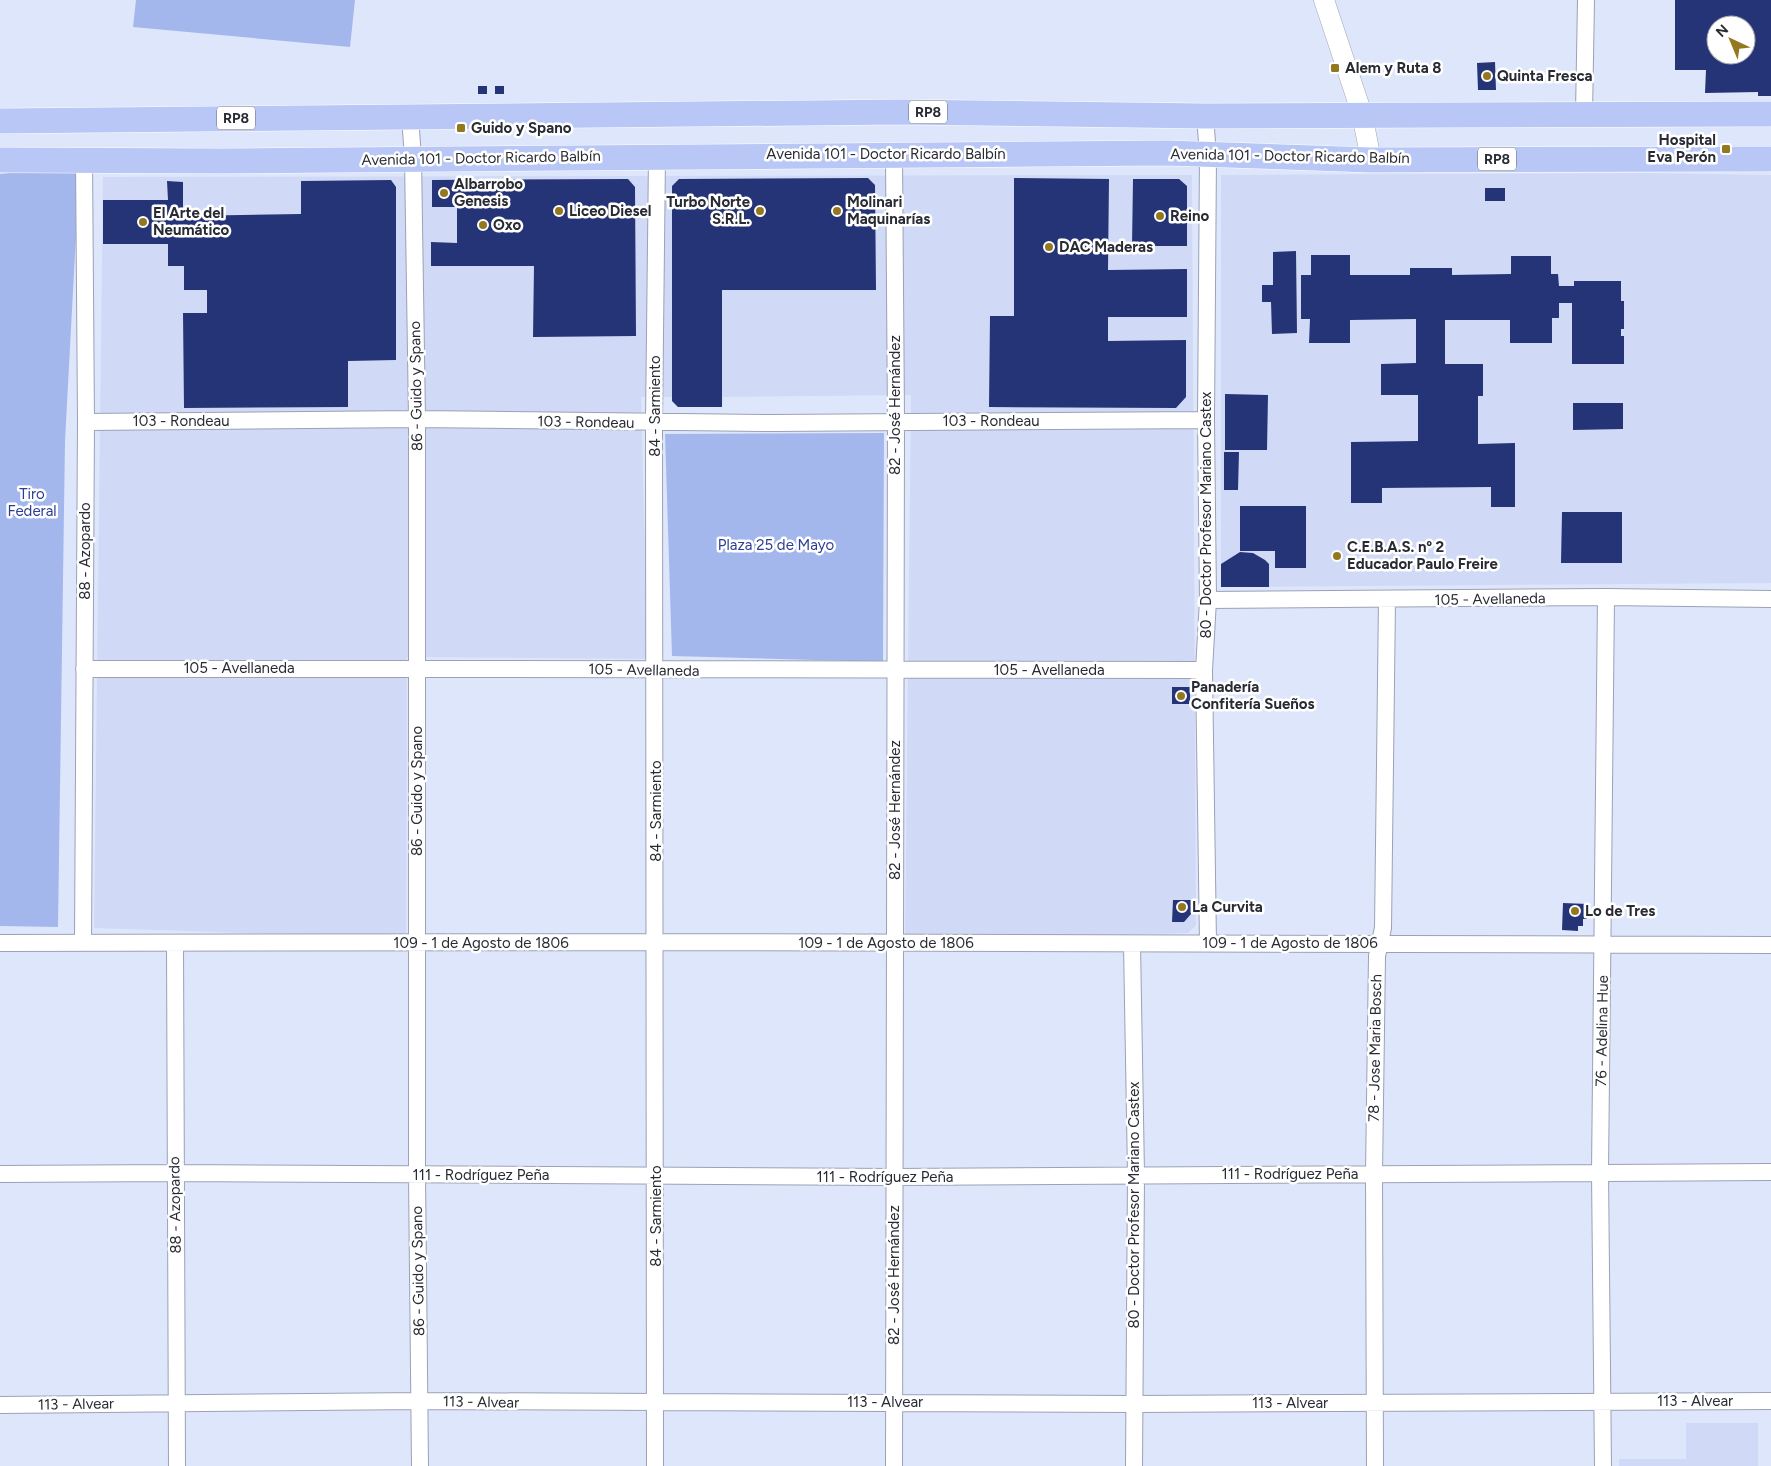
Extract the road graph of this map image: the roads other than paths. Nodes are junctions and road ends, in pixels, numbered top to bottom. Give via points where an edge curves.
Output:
1 (1324, 0) edge
2 (1586, 0) edge
3 (1362, 114) junction
4 (1584, 114) junction
5 (1771, 114) edge
6 (410, 116) junction
7 (1205, 116) junction
8 (0, 121) edge
9 (894, 154) junction
10 (1208, 155) junction
11 (657, 156) junction
12 (413, 158) junction
13 (84, 159) junction
14 (1771, 159) edge
15 (0, 160) edge
16 (1371, 160) junction
17 (417, 419) junction
18 (1206, 420) junction
19 (86, 422) junction
20 (896, 422) junction
21 (654, 423) junction
22 (1606, 597) junction
23 (1771, 599) edge
24 (1208, 600) junction
25 (1387, 600) junction
26 (417, 667) junction
27 (84, 669) junction
28 (655, 670) junction
29 (1204, 670) junction
30 (894, 671) junction
31 (656, 942) junction
32 (0, 943) edge
33 (83, 943) junction
34 (418, 943) junction
35 (895, 943) junction
36 (1208, 943) junction
37 (1380, 943) junction
38 (175, 944) junction
39 (1132, 944) junction
40 (1603, 945) junction
41 (1771, 945) edge
42 (1600, 1172) junction
43 (1771, 1172) edge
44 (175, 1173) junction
45 (0, 1174) edge
46 (1136, 1174) junction
47 (1374, 1174) junction
48 (417, 1175) junction
49 (656, 1175) junction
50 (894, 1177) junction
51 (420, 1401) junction
52 (1771, 1401) edge
53 (894, 1402) junction
54 (1375, 1402) junction
55 (1604, 1402) junction
56 (178, 1403) junction
57 (655, 1404) junction
58 (1135, 1404) junction
59 (0, 1405) edge
60 (177, 1466) edge
61 (420, 1466) edge
62 (655, 1466) edge
63 (894, 1466) edge
64 (1134, 1466) edge
65 (1375, 1466) edge
66 (1604, 1466) edge

1 - 3 street
2 - 4 street
3 - 4 main road, RP8
3 - 7 main road, RP8
3 - 16 street
4 - 5 main road, RP8
6 - 7 main road, RP8 via 900,112
6 - 8 main road, RP8
6 - 12 street, 86 - Guido y Spano
7 - 10 street, 80 - Doctor Profesor Mariano Castex
9 - 10 main road, Avenida 101 - Doctor Ricardo Balbín / RP8
9 - 11 main road, Avenida 101 - Doctor Ricardo Balbín / RP8
9 - 20 street, 82 - José Hernández
10 - 16 main road, Avenida 101 - Doctor Ricardo Balbín / RP8
10 - 18 street, 80 - Doctor Profesor Mariano Castex
11 - 12 main road, Avenida 101 - Doctor Ricardo Balbín / RP8
11 - 21 street, 84 - Sarmiento
12 - 13 main road, Avenida 101 - Doctor Ricardo Balbín / RP8
12 - 17 street, 86 - Guido y Spano
13 - 15 main road, Avenida 101 - Doctor Ricardo Balbín / RP8
13 - 19 street, 88 - Azopardo
14 - 16 main road, Avenida 101 - Doctor Ricardo Balbín / RP8
17 - 19 street, 103 - Rondeau
17 - 21 street, 103 - Rondeau
17 - 26 street, 86 - Guido y Spano
18 - 20 street, 103 - Rondeau
18 - 24 street, 80 - Doctor Profesor Mariano Castex
19 - 27 street, 88 - Azopardo
20 - 21 street, 103 - Rondeau
20 - 30 street, 82 - José Hernández
21 - 28 street, 84 - Sarmiento
22 - 23 street, 105 - Avellaneda
22 - 25 street, 105 - Avellaneda
22 - 40 street, 76 - Adelina Hue
24 - 25 street, 105 - Avellaneda
24 - 29 street, 80 - Doctor Profesor Mariano Castex
25 - 37 street, 78 - Jose Maria Bosch via 1383,928
26 - 27 street, 105 - Avellaneda
26 - 28 street, 105 - Avellaneda
26 - 34 street, 86 - Guido y Spano
27 - 33 street, 88 - Azopardo
28 - 30 street, 105 - Avellaneda
28 - 31 street, 84 - Sarmiento
29 - 30 street, 105 - Avellaneda
29 - 36 street, 80 - Doctor Profesor Mariano Castex
30 - 35 street, 82 - José Hernández
31 - 34 street, 109 - 1 de Agosto de 1806
31 - 35 street, 109 - 1 de Agosto de 1806
31 - 49 street, 84 - Sarmiento
32 - 33 street, 109 - 1 de Agosto de 1806
33 - 38 street, 109 - 1 de Agosto de 1806
34 - 38 street, 109 - 1 de Agosto de 1806
34 - 48 street, 86 - Guido y Spano
35 - 39 street, 109 - 1 de Agosto de 1806
35 - 50 street, 82 - José Hernández
36 - 37 street, 109 - 1 de Agosto de 1806
36 - 39 street, 109 - 1 de Agosto de 1806
37 - 40 street, 109 - 1 de Agosto de 1806
37 - 47 street, 78 - Jose Maria Bosch via 1376,956
38 - 44 street, 88 - Azopardo
39 - 46 street, 80 - Doctor Profesor Mariano Castex
40 - 41 street, 109 - 1 de Agosto de 1806
40 - 42 street, 76 - Adelina Hue
42 - 43 street, 111 - Rodríguez Peña
42 - 47 street, 111 - Rodríguez Peña
42 - 55 street, 76 - Adelina Hue
44 - 45 street, 111 - Rodríguez Peña
44 - 48 street, 111 - Rodríguez Peña
44 - 56 street, 88 - Azopardo
46 - 47 street, 111 - Rodríguez Peña
46 - 50 street, 111 - Rodríguez Peña
46 - 58 street, 80 - Doctor Profesor Mariano Castex
47 - 54 street, 78 - Jose Maria Bosch
48 - 49 street, 111 - Rodríguez Peña
48 - 51 street, 86 - Guido y Spano
49 - 50 street, 111 - Rodríguez Peña
49 - 57 street, 84 - Sarmiento
50 - 53 street, 82 - José Hernández
51 - 56 street, 113 - Alvear
51 - 57 street, 113 - Alvear
51 - 61 street, 86 - Guido y Spano
52 - 55 street, 113 - Alvear
53 - 57 street, 113 - Alvear
53 - 58 street, 113 - Alvear
53 - 63 street, 82 - José Hernández
54 - 55 street, 113 - Alvear
54 - 58 street, 113 - Alvear
54 - 65 street, 78 - Jose Maria Bosch
55 - 66 street, 76 - Adelina Hue
56 - 59 street, 113 - Alvear
56 - 60 street, 88 - Azopardo
57 - 62 street, 84 - Sarmiento
58 - 64 street, 80 - Doctor Profesor Mariano Castex

